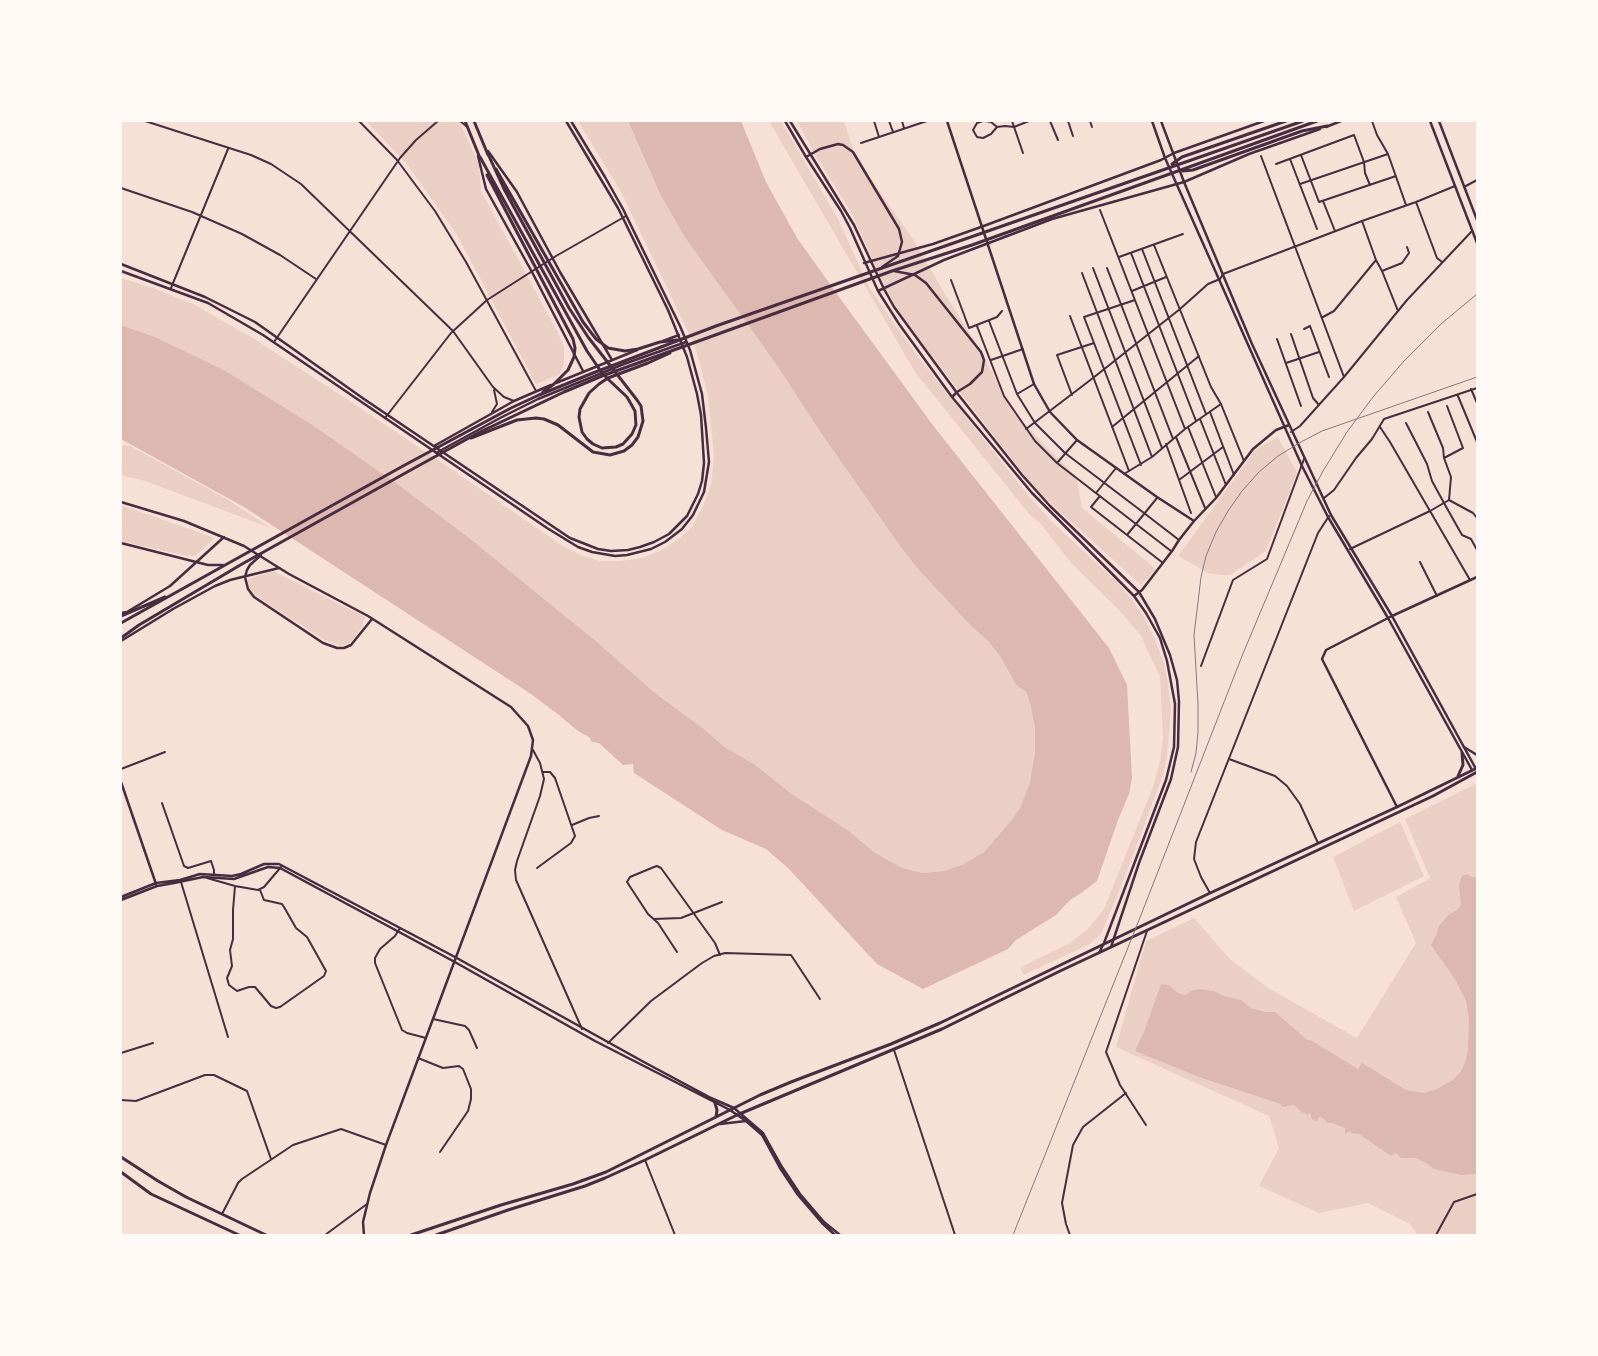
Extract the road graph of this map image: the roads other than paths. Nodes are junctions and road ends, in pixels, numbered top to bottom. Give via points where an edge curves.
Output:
1 (146, 121) edge
2 (359, 121) edge
3 (438, 121) edge
4 (460, 121) edge
5 (465, 121) edge
6 (566, 121) edge
7 (571, 121) edge
8 (785, 121) edge
9 (790, 121) edge
10 (874, 121) edge
11 (889, 121) edge
12 (902, 121) edge
13 (927, 121) edge
14 (947, 121) edge
15 (984, 121) edge
16 (1012, 121) edge
17 (1028, 121) edge
18 (1050, 121) edge
19 (1068, 121) edge
20 (1090, 121) edge
21 (1152, 121) edge
22 (1161, 121) edge
23 (1264, 121) edge
24 (1286, 121) edge
25 (1303, 121) edge
26 (1317, 121) edge
27 (1341, 121) edge
28 (1372, 121) edge
29 (1430, 121) edge
30 (1439, 121) edge
31 (474, 122) edge
32 (918, 123) edge
33 (467, 126) junction
34 (1327, 126) junction
35 (997, 127) junction
36 (1014, 127) junction
37 (1092, 127) dead end
38 (904, 129) junction
39 (893, 132) junction
40 (1073, 136) dead end
41 (879, 137) junction
42 (1058, 140) dead end
43 (861, 143) dead end
44 (484, 145) junction
45 (228, 149) junction
46 (477, 149) junction
47 (1023, 153) dead end
48 (1174, 153) junction
49 (1388, 154) junction
50 (810, 155) junction
51 (1301, 155) junction
52 (1261, 156) dead end
53 (480, 157) junction
54 (806, 157) junction
55 (1165, 158) junction
56 (1290, 159) junction
57 (398, 161) junction
58 (1364, 162) junction
59 (1276, 164) dead end
60 (1168, 167) junction
61 (1172, 173) junction
62 (1396, 176) junction
63 (1311, 180) junction
64 (1477, 180) edge
65 (1184, 182) junction
66 (1177, 184) junction
67 (1300, 184) junction
68 (1370, 185) junction
69 (1456, 186) junction
70 (1464, 187) junction
71 (121, 188) edge
72 (1323, 201) junction
73 (1416, 202) junction
74 (1406, 205) junction
75 (517, 209) junction
76 (1100, 210) dead end
77 (201, 216) junction
78 (624, 216) junction
79 (1477, 220) edge
80 (1362, 221) junction
81 (981, 227) junction
82 (1317, 229) dead end
83 (1472, 230) junction
84 (349, 231) junction
85 (1335, 231) junction
86 (1183, 234) dead end
87 (1477, 243) edge
88 (987, 244) junction
89 (1154, 245) junction
90 (1296, 246) junction
91 (1407, 247) dead end
92 (1142, 249) junction
93 (1131, 253) junction
94 (553, 258) junction
95 (1118, 258) junction
96 (1376, 260) junction
97 (871, 262) junction
98 (1442, 262) junction
99 (121, 264) edge
100 (864, 264) junction
101 (881, 268) junction
102 (1093, 268) dead end
103 (1107, 268) dead end
104 (121, 271) edge
105 (892, 271) junction
106 (1382, 271) junction
107 (532, 272) junction
108 (1082, 273) dead end
109 (1223, 274) junction
110 (1167, 277) junction
111 (316, 279) junction
112 (1220, 279) junction
113 (951, 280) dead end
114 (1155, 282) junction
115 (172, 284) junction
116 (1143, 286) junction
117 (171, 288) junction
118 (884, 289) junction
119 (878, 291) junction
120 (1132, 291) junction
121 (487, 300) junction
122 (1135, 300) junction
123 (1120, 305) junction
124 (1108, 309) junction
125 (1180, 309) junction
126 (1002, 311) dead end
127 (1398, 311) junction
128 (1096, 313) junction
129 (1070, 316) dead end
130 (1169, 317) junction
131 (1323, 318) junction
132 (989, 321) junction
133 (977, 326) junction
134 (1159, 326) junction
135 (1304, 329) dead end
136 (453, 331) junction
137 (683, 333) junction
138 (1148, 334) junction
139 (1291, 334) dead end
140 (679, 335) junction
141 (276, 338) junction
142 (1277, 339) dead end
143 (677, 340) junction
144 (274, 342) junction
145 (686, 342) junction
146 (682, 343) junction
147 (1094, 343) junction
148 (1136, 344) junction
149 (1081, 347) junction
150 (1023, 349) junction
151 (675, 350) junction
152 (1125, 352) junction
153 (1319, 352) junction
154 (1003, 356) junction
155 (1199, 356) junction
156 (1300, 359) junction
157 (612, 360) junction
158 (991, 360) junction
159 (1115, 361) junction
160 (1286, 363) junction
161 (1188, 365) junction
162 (1104, 369) junction
163 (583, 371) junction
164 (1177, 373) junction
165 (1344, 377) junction
166 (1093, 378) junction
167 (1329, 378) dead end
168 (1167, 382) junction
169 (1034, 384) junction
170 (493, 387) junction
171 (1477, 388) edge
172 (1472, 389) junction
173 (536, 391) junction
174 (957, 392) junction
175 (1154, 392) junction
176 (1017, 394) junction
177 (539, 395) junction
178 (1072, 395) junction
179 (1458, 395) junction
180 (952, 397) junction
181 (514, 401) junction
182 (1144, 401) junction
183 (1477, 403) edge
184 (1221, 404) junction
185 (1319, 405) junction
186 (1301, 406) dead end
187 (1447, 406) dead end
188 (1134, 409) junction
189 (492, 412) junction
190 (1050, 412) junction
191 (1210, 412) junction
192 (1428, 412) dead end
193 (1206, 414) junction
194 (386, 416) junction
195 (1123, 418) junction
196 (1200, 419) junction
197 (1196, 421) junction
198 (1035, 423) junction
199 (1406, 423) dead end
200 (1288, 425) junction
201 (1112, 426) junction
202 (1284, 427) junction
203 (1380, 427) junction
204 (1187, 428) junction
205 (1026, 429) junction
206 (1291, 432) junction
207 (1176, 437) junction
208 (468, 438) junction
209 (1173, 439) junction
210 (1077, 440) junction
211 (1477, 442) edge
212 (1166, 444) junction
213 (434, 446) junction
214 (1224, 447) junction
215 (429, 448) junction
216 (1162, 448) junction
217 (441, 450) junction
218 (436, 453) junction
219 (1065, 453) junction
220 (1213, 454) junction
221 (1152, 457) junction
222 (1444, 458) junction
223 (1304, 459) junction
224 (1244, 461) junction
225 (1057, 463) junction
226 (1202, 463) junction
227 (1141, 465) junction
228 (1302, 466) junction
229 (1116, 468) junction
230 (1129, 471) junction
231 (1190, 472) junction
232 (1124, 474) junction
233 (1234, 475) junction
234 (1179, 480) junction
235 (1105, 483) junction
236 (1226, 484) junction
237 (1096, 493) junction
238 (1100, 496) junction
239 (1157, 498) junction
240 (1216, 498) junction
241 (1323, 498) junction
242 (1449, 500) junction
243 (121, 502) edge
244 (1444, 503) junction
245 (1206, 510) junction
246 (1430, 511) junction
247 (1144, 513) junction
248 (1191, 513) dead end
249 (1329, 516) junction
250 (1477, 518) edge
251 (1194, 522) junction
252 (1136, 523) junction
253 (1127, 535) junction
254 (224, 537) junction
255 (1179, 540) junction
256 (121, 543) edge
257 (1350, 549) junction
258 (1477, 550) edge
259 (265, 552) junction
260 (1172, 552) junction
261 (1420, 562) dead end
262 (1163, 563) junction
263 (225, 566) junction
264 (280, 568) junction
265 (1477, 577) edge
266 (199, 580) junction
267 (1470, 580) junction
268 (1140, 592) junction
269 (1134, 596) junction
270 (1438, 596) junction
271 (121, 615) edge
272 (1392, 616) junction
273 (1388, 618) junction
274 (372, 619) junction
275 (121, 622) edge
276 (121, 638) edge
277 (1201, 666) dead end
278 (1464, 747) junction
279 (532, 749) junction
280 (165, 752) dead end
281 (1462, 753) junction
282 (1477, 755) edge
283 (1229, 759) junction
284 (121, 769) edge
285 (1475, 770) edge
286 (543, 772) junction
287 (1458, 778) junction
288 (121, 782) edge
289 (162, 803) dead end
290 (1397, 807) junction
291 (599, 816) dead end
292 (572, 825) junction
293 (1318, 842) junction
294 (281, 867) junction
295 (537, 868) dead end
296 (200, 874) junction
297 (214, 876) junction
298 (203, 877) junction
299 (180, 881) junction
300 (156, 884) junction
301 (235, 886) junction
302 (260, 890) junction
303 (1210, 892) junction
304 (121, 899) edge
305 (722, 902) dead end
306 (694, 914) junction
307 (654, 919) junction
308 (399, 929) junction
309 (1147, 931) junction
310 (1115, 939) junction
311 (1104, 943) junction
312 (1110, 948) junction
313 (677, 952) dead end
314 (1098, 954) junction
315 (720, 955) junction
316 (455, 957) junction
317 (453, 961) junction
318 (820, 999) dead end
319 (433, 1019) junction
320 (582, 1029) junction
321 (228, 1037) dead end
322 (426, 1038) junction
323 (153, 1043) dead end
324 (608, 1043) junction
325 (477, 1048) dead end
326 (894, 1050) junction
327 (121, 1053) edge
328 (418, 1058) junction
329 (1126, 1093) junction
330 (121, 1100) edge
331 (715, 1103) junction
332 (732, 1109) junction
333 (739, 1114) junction
334 (716, 1117) junction
335 (746, 1121) junction
336 (718, 1124) junction
337 (1146, 1125) dead end
338 (386, 1145) junction
339 (440, 1152) dead end
340 (121, 1157) edge
341 (271, 1159) junction
342 (645, 1160) junction
343 (121, 1172) edge
344 (1477, 1194) edge
345 (367, 1204) junction
346 (222, 1214) junction
347 (239, 1235) edge
348 (266, 1235) edge
349 (325, 1235) edge
350 (364, 1235) edge
351 (411, 1235) edge
352 (436, 1235) edge
353 (675, 1235) edge
354 (835, 1235) edge
355 (840, 1235) edge
356 (955, 1235) edge
357 (1070, 1235) edge
358 (1436, 1235) edge

1 - 45 street
2 - 57 street
3 - 57 street
4 - 33 street
5 - 33 main road
6 - 78 street
7 - 78 street via 605,176
8 - 54 street
9 - 50 street
10 - 41 street
11 - 39 street
12 - 38 street
13 - 32 street
14 - 81 street
15 - 35 street
15 - 35 street via 977,123 973,130 976,137 983,138
16 - 36 street
17 - 36 street
18 - 42 street
19 - 40 street
20 - 37 street
21 - 55 street
22 - 48 street
23 - 48 street
24 - 60 main road via 1182,157
25 - 60 main road
26 - 61 main road
27 - 34 street
28 - 49 street
29 - 69 street
30 - 70 street
31 - 44 main road
32 - 38 street
33 - 46 main road
34 - 61 main road via 1302,131 1193,170
34 - 65 street via 1248,154
35 - 36 street
36 - 47 street
38 - 39 street
39 - 41 street
41 - 43 street
44 - 75 main road
44 - 94 street via 517,192
45 - 77 street
45 - 84 street via 251,155 288,175
46 - 53 main road
46 - 107 street via 486,189
48 - 55 street
48 - 65 street
49 - 58 street
49 - 62 street
50 - 54 street
50 - 97 street via 854,225
50 - 101 street via 838,144 853,152 899,229 902,242 898,256
51 - 56 street
51 - 58 street via 1354,136
51 - 63 street
52 - 90 street
53 - 151 main road via 587,351 602,373 606,377 610,381 627,397 635,411 636,425 622,444 602,448 586,439 579,417 589,393 599,384 604,381 608,378
53 - 177 main road via 511,222 570,329 575,348 568,370
54 - 100 street via 850,228
55 - 66 street
55 - 81 street
56 - 59 street
56 - 67 street
57 - 84 street
57 - 121 street via 436,211
58 - 63 street
58 - 68 street
60 - 101 main road
61 - 105 main road
62 - 68 street
62 - 74 street
63 - 67 street
63 - 72 street via 1319,202
64 - 70 street
65 - 66 street
65 - 109 street
66 - 88 street via 1052,219
66 - 112 street
67 - 82 street
68 - 72 street
69 - 73 street
69 - 83 street
70 - 79 street
71 - 77 street
72 - 85 street
73 - 74 street
73 - 98 street via 1437,258
74 - 80 street
75 - 143 main road via 583,322 602,345 625,351
75 - 208 main road via 576,320 638,400 642,429 632,446 610,455 593,452 558,425 536,418 517,420
76 - 95 street
77 - 111 street via 242,234
77 - 115 street
78 - 94 street
78 - 137 street
78 - 140 street
80 - 85 street
80 - 96 street
81 - 88 street
81 - 97 street
83 - 87 street
83 - 98 street
84 - 111 street
84 - 136 street
85 - 90 street
86 - 89 street
88 - 118 street via 944,260
88 - 150 street
89 - 92 street
89 - 110 street
90 - 109 street
90 - 131 street
91 - 106 street via 1408,253 1402,263
92 - 93 street
92 - 114 street
93 - 95 street
93 - 116 street
94 - 107 street
94 - 157 street
95 - 120 street
96 - 106 street
96 - 131 street via 1334,311
97 - 100 street
97 - 118 street
98 - 127 street
99 - 115 street
100 - 119 street
101 - 143 main road
102 - 124 street
103 - 123 street
104 - 117 street
105 - 151 main road
105 - 174 street via 914,275 926,283 981,352 984,360 982,372
106 - 127 street
107 - 121 street
107 - 163 street
108 - 128 street
109 - 112 street
109 - 200 street
110 - 114 street
110 - 125 street
111 - 141 street
112 - 125 street via 1208,284
112 - 202 street
113 - 133 street via 969,328
114 - 116 street
114 - 130 street
115 - 117 street
115 - 141 street via 255,322
116 - 120 street
116 - 134 street
117 - 144 street via 208,303
118 - 119 street
118 - 174 street
119 - 180 street
120 - 122 street
121 - 136 street
121 - 173 street
122 - 123 street
122 - 138 street
123 - 124 street
123 - 148 street
124 - 128 street
124 - 152 street
125 - 130 street
125 - 155 street
126 - 132 street
127 - 165 street
128 - 147 street via 1084,317
128 - 159 street
129 - 149 street
130 - 134 street
130 - 161 street
131 - 165 street
132 - 133 street
132 - 154 street
133 - 158 street
134 - 138 street
134 - 164 street
135 - 153 street via 1310,326
136 - 170 street
136 - 194 street
137 - 140 street
137 - 145 street
138 - 148 street
138 - 168 street
139 - 156 street
140 - 146 street
140 - 157 street
141 - 144 street
141 - 194 street
142 - 160 street
143 - 177 main road
144 - 194 street
145 - 146 street
145 - 218 street via 702,394 707,477 699,504 682,529 651,549 615,556 578,547
146 - 217 street via 538,399
146 - 217 street via 701,415 702,481 687,516 669,534 654,542 628,550 611,551 584,544
147 - 149 street
147 - 162 street
148 - 152 street
148 - 175 street
149 - 166 street
149 - 178 street via 1057,355
150 - 154 street
150 - 169 street
151 - 208 main road via 564,392
152 - 159 street
152 - 182 street
153 - 156 street
153 - 167 street
154 - 158 street
154 - 176 street
155 - 161 street
155 - 184 street
156 - 160 street
156 - 185 street via 1313,398
157 - 163 street
158 - 205 street via 1004,396
159 - 162 street
159 - 188 street
160 - 186 street
161 - 164 street
161 - 193 street
162 - 166 street
162 - 195 street
163 - 173 street
164 - 168 street
164 - 197 street
165 - 185 street
166 - 178 street
166 - 201 street
168 - 175 street
168 - 204 street
169 - 176 street
169 - 190 street
170 - 181 street
170 - 189 street via 497,404
171 - 172 street
172 - 179 street
172 - 183 street
173 - 181 street
174 - 180 street
174 - 268 street via 1050,506
175 - 182 street
175 - 209 street
176 - 198 street
177 - 263 main road via 403,466
178 - 190 street
179 - 203 street via 1384,419
179 - 211 street
180 - 269 street via 1038,501
181 - 189 street
182 - 188 street
182 - 216 street
184 - 191 street
184 - 224 street
185 - 206 street
187 - 222 street via 1463,448
188 - 195 street
188 - 221 street
189 - 213 street
190 - 198 street
190 - 210 street
191 - 193 street
191 - 214 street
192 - 222 street
193 - 196 street
194 - 213 street
194 - 215 street
195 - 201 street
195 - 227 street
196 - 197 street
196 - 220 street
197 - 204 street
198 - 205 street
198 - 219 street
199 - 244 street
200 - 202 street
200 - 206 street
201 - 230 street
202 - 224 street via 1276,430
202 - 228 street
203 - 241 street via 1334,490
203 - 246 street
204 - 207 street
204 - 226 street
205 - 225 street
206 - 223 street
207 - 209 street
207 - 231 street
208 - 259 main road
209 - 212 street
210 - 219 street
210 - 229 street
212 - 216 street
212 - 234 street
213 - 215 street
213 - 217 street
214 - 220 street
214 - 233 street
215 - 218 street
216 - 221 street
217 - 218 street
219 - 225 street
219 - 235 street
220 - 226 street
220 - 236 street
221 - 227 street
222 - 242 street via 1451,477
223 - 228 street
223 - 241 street
224 - 233 street
225 - 237 street
226 - 231 street
226 - 240 street
227 - 230 street
228 - 249 street
228 - 277 street via 1267,558 1233,580
229 - 232 street
229 - 235 street
230 - 232 street
231 - 234 street
231 - 245 street
232 - 239 street
233 - 236 street
234 - 248 street
235 - 237 street
235 - 247 street
236 - 240 street
237 - 238 street
238 - 252 street
238 - 253 street via 1091,507
239 - 247 street
239 - 251 street
240 - 245 street
241 - 249 street
242 - 244 street
242 - 250 street
243 - 254 street
244 - 246 street
244 - 258 street via 1462,535 1471,539
245 - 251 street
246 - 257 street
246 - 267 street
247 - 252 street
247 - 255 street
249 - 257 street
249 - 273 street
249 - 283 street via 1318,532
251 - 255 street
252 - 253 street
252 - 260 street
253 - 262 street
254 - 264 street
254 - 271 street via 170,586
255 - 260 street
256 - 263 street via 208,565
257 - 272 street
259 - 274 street via 250,565 245,577 248,588 254,597 316,638 330,646 344,648 356,640
259 - 276 main road
260 - 262 street
261 - 270 street
262 - 268 street
263 - 266 main road
264 - 274 street
264 - 276 street via 215,586
265 - 267 street
266 - 271 main road
266 - 275 main road
267 - 270 street
268 - 269 street
268 - 310 street via 1162,632 1177,680 1178,747 1171,780 1139,863
269 - 311 street via 1160,638 1167,661 1175,704 1174,747 1166,780
270 - 272 street
272 - 273 street
272 - 278 street
273 - 281 street
273 - 290 street via 1326,650 1322,659
274 - 279 street via 511,707 528,726
278 - 282 street
278 - 285 street
279 - 286 street
279 - 316 street
280 - 284 street
281 - 285 street
281 - 287 main road via 1463,765
283 - 293 street via 1275,776 1287,786 1300,804
283 - 303 street via 1196,842 1194,859
285 - 287 main road
285 - 309 main road via 1433,796
286 - 292 street via 550,772 554,778
286 - 320 street via 540,796 517,860 516,880
287 - 290 main road
288 - 300 street
289 - 297 street via 184,866 188,868 211,861
290 - 293 main road
291 - 292 street
292 - 295 street via 573,840
293 - 303 main road
294 - 297 street via 268,863 237,875
294 - 302 street
294 - 308 street
296 - 297 street
296 - 298 street
296 - 299 street
297 - 298 street
298 - 299 street
298 - 301 street
299 - 300 street
299 - 321 street
300 - 304 street
301 - 302 street
301 - 302 street via 229,985 237,991 255,987 270,1006 276,1008 324,976 326,971 307,937 296,928 282,904 264,900
303 - 310 main road
305 - 306 street
306 - 307 street
306 - 307 street via 657,866 627,880
306 - 315 street
307 - 313 street
308 - 316 street
308 - 317 street
308 - 322 street via 380,949 375,963 402,1030
309 - 312 main road
309 - 329 street via 1106,1052
310 - 311 main road
310 - 312 street
311 - 314 street
311 - 332 main road via 940,1023 790,1082
312 - 314 main road
314 - 326 main road
315 - 318 street via 791,955
315 - 324 street via 702,963 651,1001
316 - 317 street
316 - 320 street
317 - 319 street
317 - 331 street
319 - 322 street
319 - 325 street via 465,1026
320 - 324 street
322 - 328 street
323 - 327 street
324 - 332 street
326 - 333 main road
326 - 356 street
328 - 338 street
328 - 339 street via 443,1068 459,1066 471,1090 468,1112
329 - 337 street
329 - 357 street via 1083,1127 1072,1146 1062,1203
330 - 341 street via 136,1101 205,1074 214,1074 247,1091
331 - 332 street
331 - 334 main road
332 - 333 street
332 - 334 main road
333 - 335 street
333 - 336 main road
333 - 355 street via 763,1133 800,1194
334 - 351 main road via 606,1172
335 - 336 street
335 - 354 street via 764,1137 798,1195
336 - 342 main road
338 - 341 street via 341,1129 293,1145
338 - 345 street
340 - 346 main road via 158,1181
341 - 346 street via 238,1183
342 - 352 main road via 585,1186
342 - 353 street
343 - 347 main road via 151,1194
344 - 358 street via 1454,1202
345 - 349 street
345 - 350 street
346 - 348 main road

